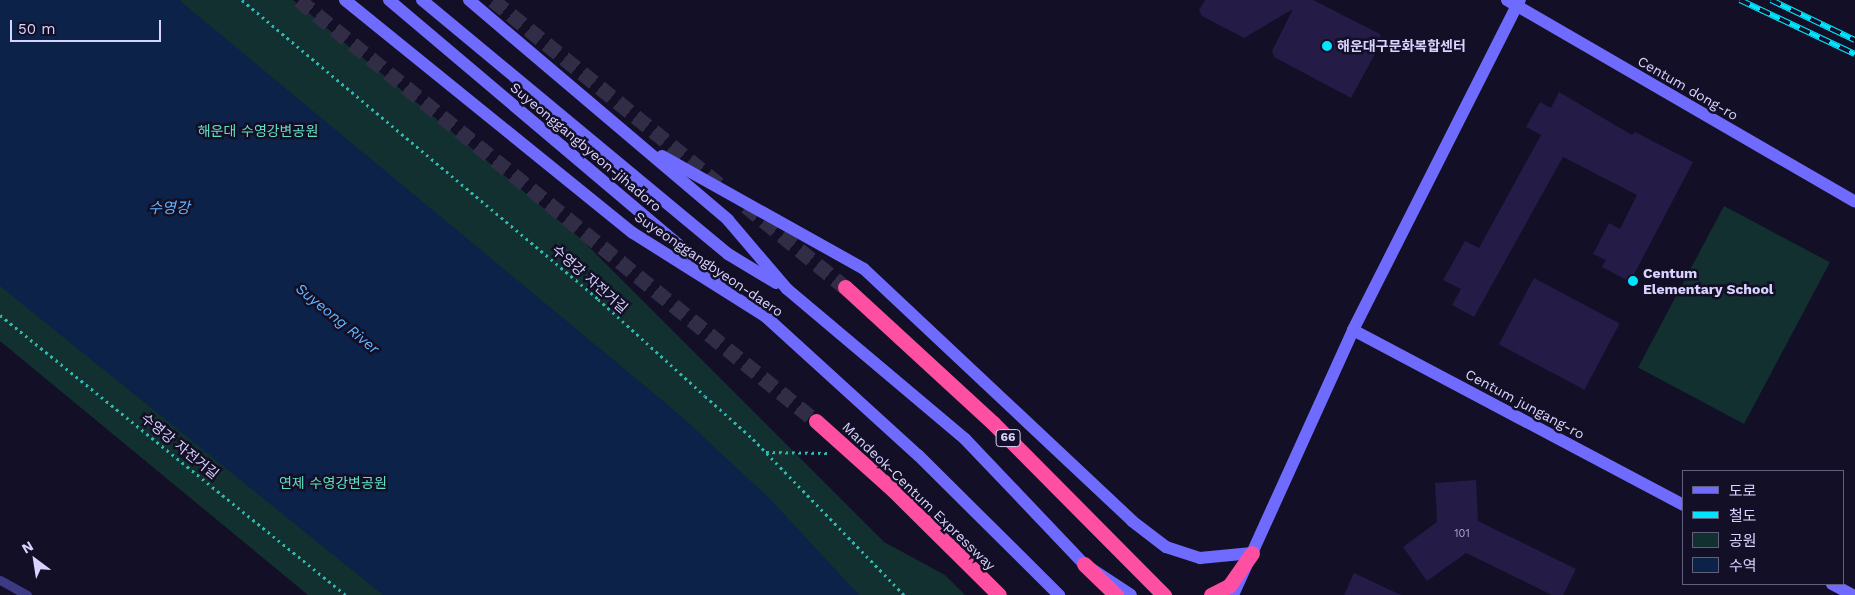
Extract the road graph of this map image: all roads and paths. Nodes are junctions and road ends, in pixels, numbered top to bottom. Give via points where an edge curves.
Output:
1 (242, 0) edge
2 (345, 0) edge
3 (389, 0) edge
4 (422, 0) edge
5 (469, 0) edge
6 (1515, 2) edge
7 (636, 142) junction
8 (1855, 202) edge
9 (845, 287) tunnel mouth
10 (787, 289) junction
11 (0, 315) edge
12 (765, 316) junction
13 (1353, 330) junction
14 (816, 421) tunnel mouth
15 (765, 452) junction
16 (852, 454) junction
17 (1682, 504) edge
18 (1252, 553) junction
19 (1084, 564) junction
20 (0, 580) edge
21 (1834, 585) edge
22 (1167, 594) edge
23 (27, 595) edge
24 (346, 595) edge
25 (904, 595) edge
26 (999, 595) edge
27 (1059, 595) edge
28 (1116, 595) edge
29 (1131, 595) edge
30 (1211, 595) edge
31 (1233, 595) edge
32 (1853, 595) edge

1 - 15 path, 수영강 자전거길 via 590,293
2 - 12 main road, Suyeonggangbyeon-daero via 633,233
3 - 12 main road, Suyeonggangbyeon-jihadoro
4 - 10 main road, Suyeonggangbyeon-jihadoro via 728,254
5 - 7 main road, Suyeonggangbyeon-daero
6 - 8 main road, Centum dong-ro
6 - 13 main road
7 - 10 main road, Suyeonggangbyeon-daero via 728,220
7 - 18 main road via 864,269 1132,521 1166,547 1200,558
9 - 22 highway, 66 via 986,416
10 - 19 main road, Suyeonggangbyeon-daero via 965,439
11 - 24 path, 수영강 자전거길
12 - 27 main road, Suyeonggangbyeon-daero via 918,454
13 - 17 main road, Centum jungang-ro
13 - 18 main road
14 - 16 highway, Mandeok-Centum Expressway
15 - 16 path
15 - 25 path, 수영강 자전거길
16 - 26 highway, Mandeok-Centum Expressway
18 - 30 highway via 1229,586
18 - 31 main road
19 - 28 highway
19 - 29 main road, Suyeonggangbyeon-daero
20 - 23 lane
21 - 32 main road

